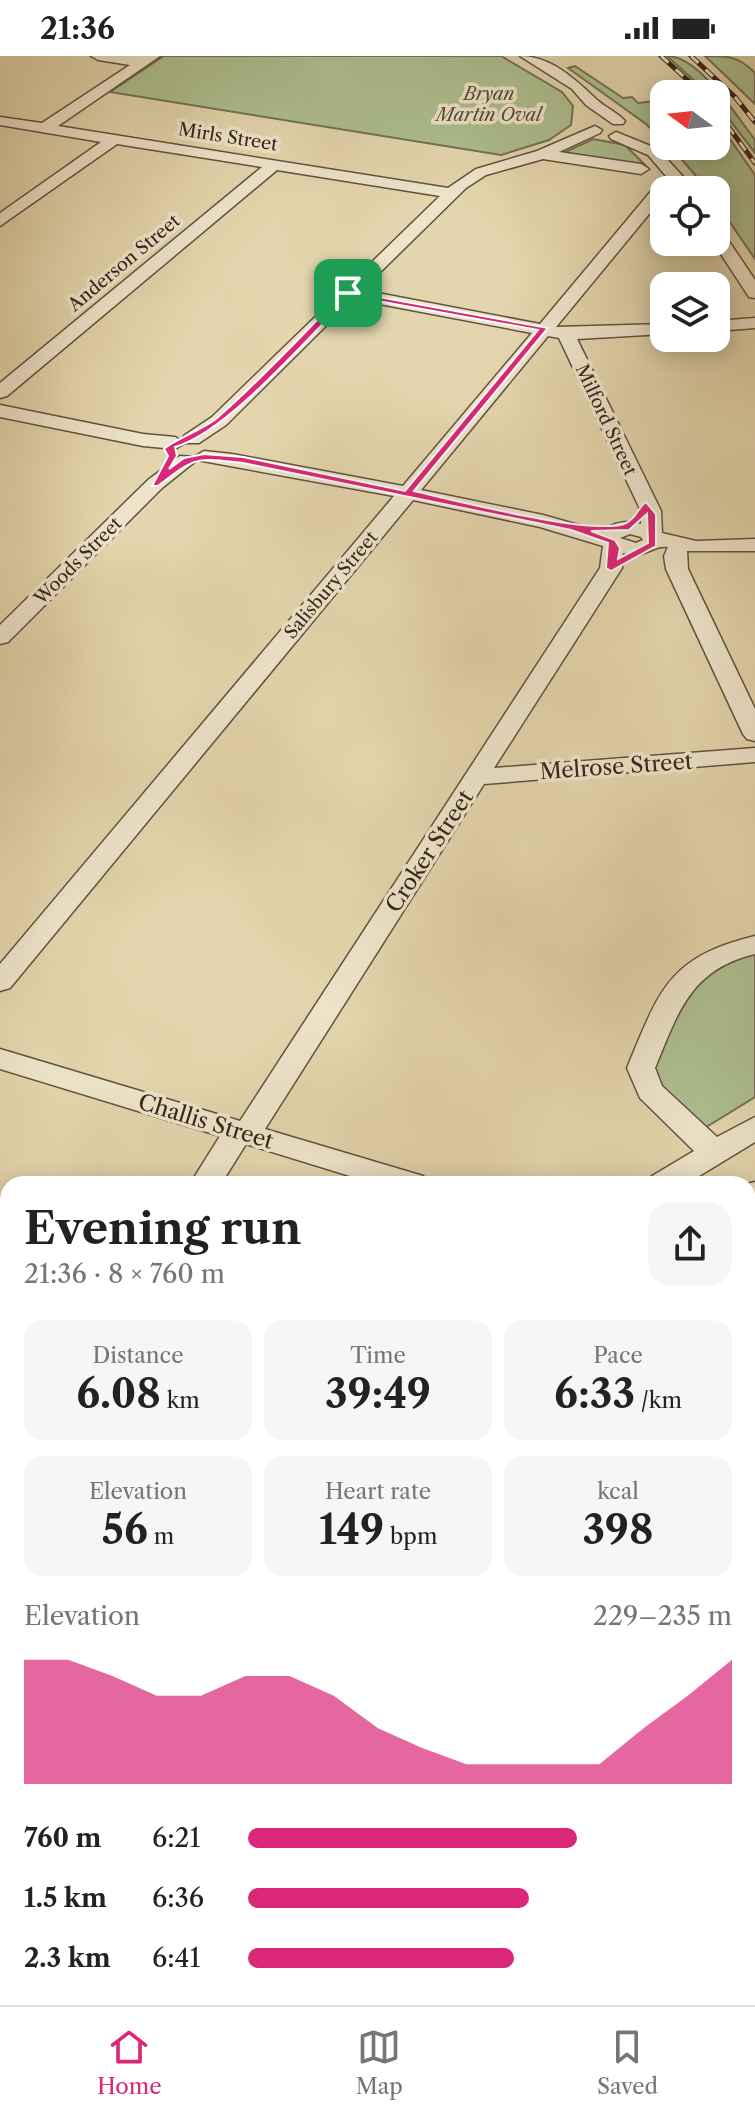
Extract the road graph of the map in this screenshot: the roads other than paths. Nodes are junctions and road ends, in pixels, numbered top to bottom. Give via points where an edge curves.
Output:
1 (98, 56) edge
2 (527, 56) edge
3 (148, 59) edge
4 (0, 121) edge
5 (45, 128) junction
6 (607, 129) junction
7 (114, 139) junction
8 (542, 154) junction
9 (274, 165) junction
10 (641, 169) dead end
11 (668, 176) edge
12 (450, 193) junction
13 (650, 202) edge
14 (0, 221) edge
15 (730, 255) edge
16 (348, 293) junction
17 (755, 293) edge
18 (755, 323) edge
19 (730, 325) edge
20 (543, 328) junction
21 (650, 330) edge
22 (566, 334) junction
23 (0, 392) edge
24 (0, 411) edge
25 (190, 449) junction
26 (408, 493) junction
27 (646, 505) junction
28 (617, 542) junction
29 (646, 542) junction
30 (755, 545) edge
31 (678, 548) junction
32 (0, 637) edge
33 (755, 734) edge
34 (755, 755) edge
35 (477, 777) junction
36 (755, 945) edge
37 (0, 982) edge
38 (0, 1059) edge
39 (755, 1128) edge
40 (243, 1132) junction
41 (715, 1153) junction
42 (211, 1176) edge
43 (386, 1176) edge
44 (676, 1176) edge

1 - 3 street
2 - 6 street via 577,86
3 - 5 street
4 - 5 street, Mirls Street
5 - 7 street, Mirls Street
6 - 8 street, Woods Street
6 - 11 street via 637,139 653,152
7 - 9 street, Mirls Street
7 - 14 street
8 - 10 street, Woods Street
8 - 12 street, Woods Street via 481,172
9 - 12 street, Mirls Street
9 - 23 street, Anderson Street
12 - 16 street, Woods Street
13 - 20 street, Salisbury Street
15 - 17 street
16 - 20 street
16 - 25 street, Woods Street
18 - 19 street
20 - 22 street
20 - 26 street, Salisbury Street
21 - 22 street
22 - 27 street, Milford Street
24 - 25 street
25 - 26 street
25 - 32 street, Woods Street
26 - 28 street
26 - 37 street, Salisbury Street
27 - 28 street
27 - 29 street, Milford Street via 652,514
28 - 29 street, Croker Street
28 - 29 street via 641,528
28 - 35 street, Croker Street
29 - 31 street
30 - 31 street via 700,553
31 - 33 street via 675,564 680,577
34 - 35 street, Melrose Street
35 - 40 street, Croker Street
36 - 41 street via 717,957 679,985 641,1068 650,1091
38 - 40 street, Challis Street
39 - 41 street
40 - 42 street, Croker Street
40 - 43 street, Challis Street
41 - 44 street

